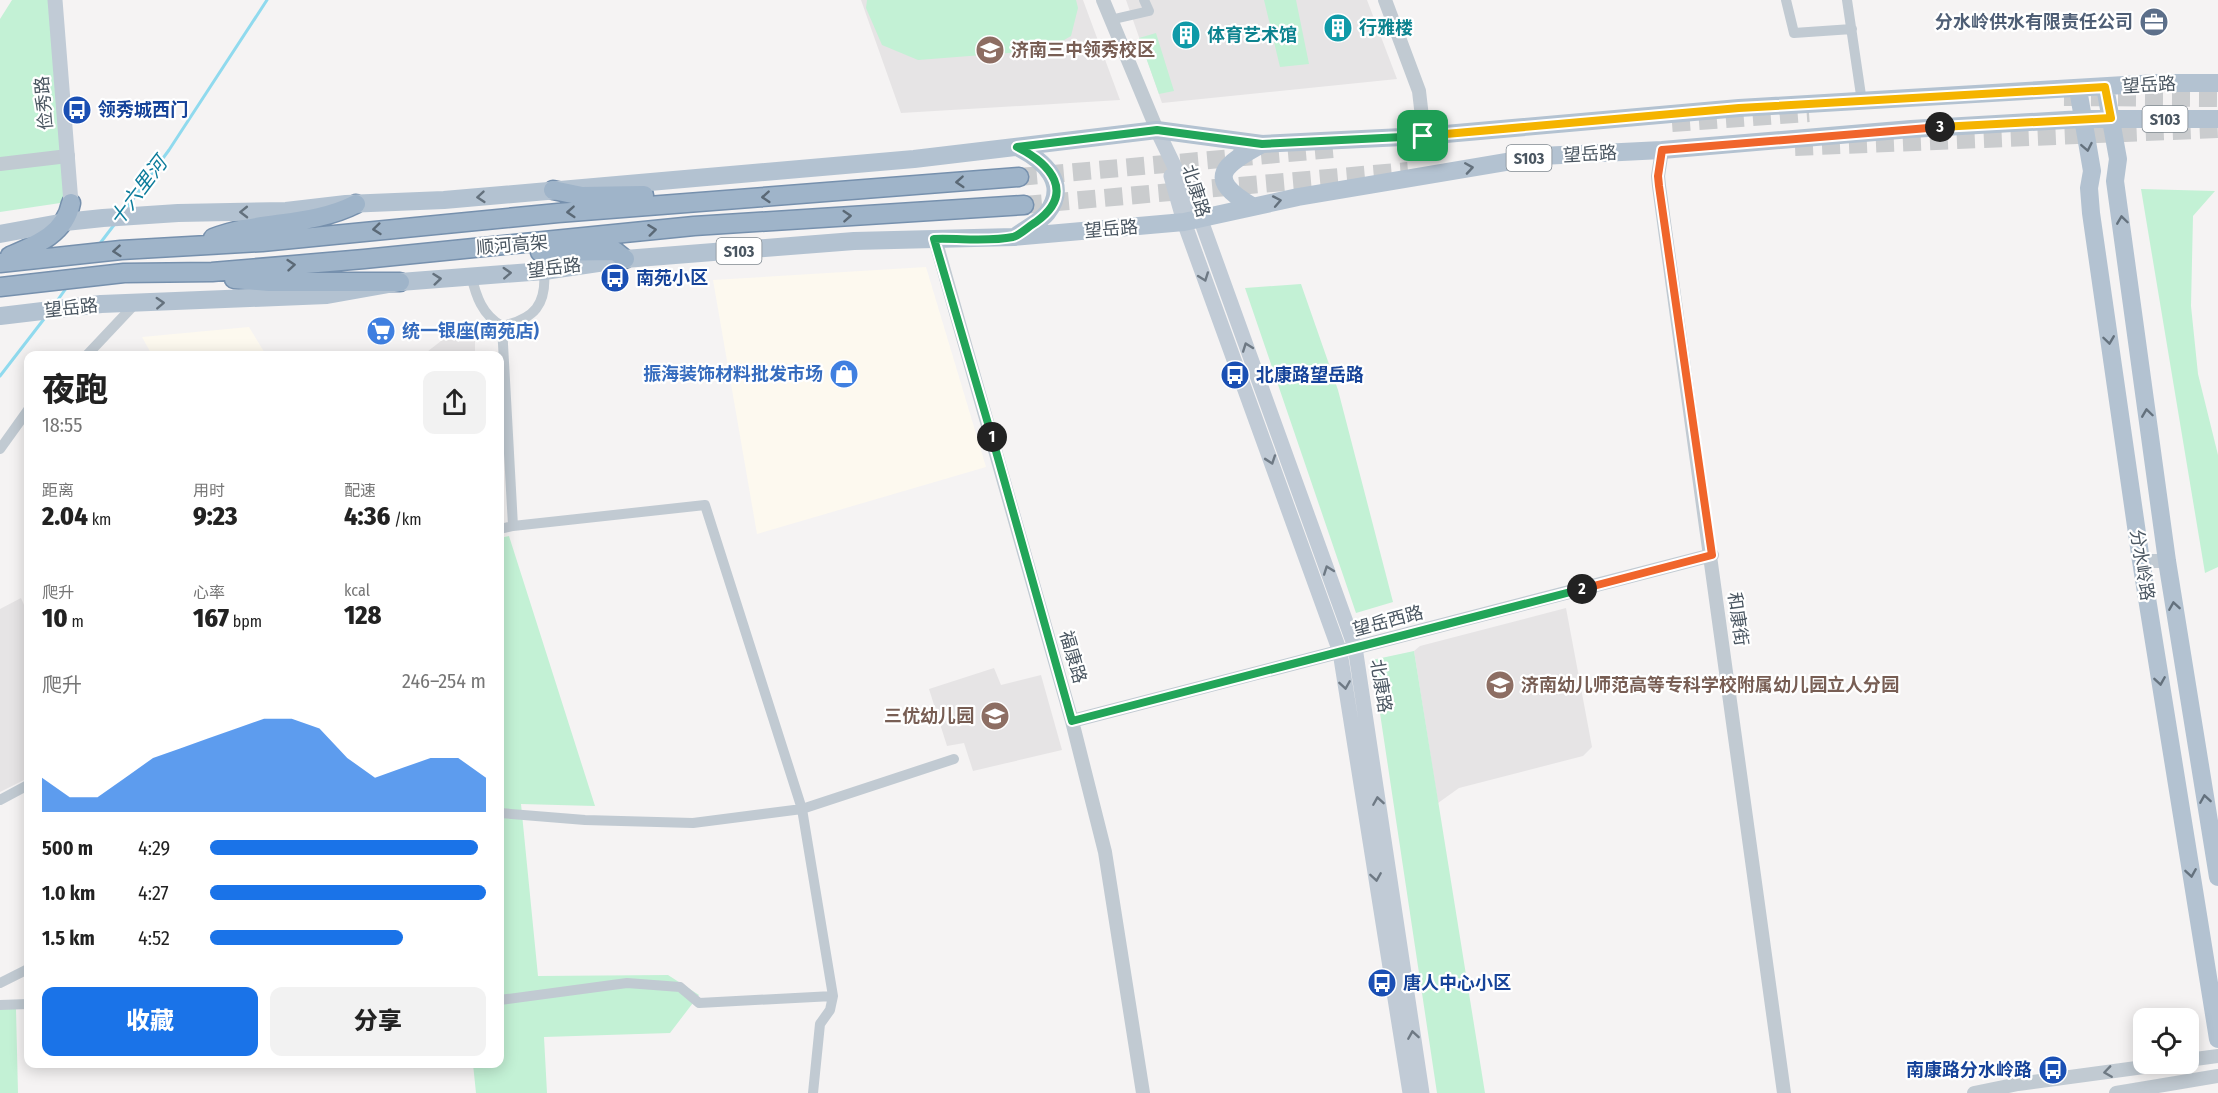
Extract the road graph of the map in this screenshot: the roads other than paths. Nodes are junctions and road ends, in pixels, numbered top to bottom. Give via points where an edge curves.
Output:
1 (55, 0) edge
2 (1103, 0) edge
3 (1144, 0) edge
4 (1385, 0) edge
5 (1786, 0) edge
6 (1847, 0) edge
7 (1110, 20) junction
8 (1852, 29) junction
9 (2218, 83) edge
10 (2105, 87) junction
11 (2078, 89) junction
12 (1862, 102) junction
13 (2111, 118) junction
14 (2082, 119) junction
15 (2218, 119) edge
16 (1157, 130) junction
17 (1433, 135) junction
18 (1262, 144) junction
19 (1017, 147) junction
20 (1662, 150) junction
21 (68, 156) junction
22 (0, 164) edge
23 (1019, 177) tunnel mouth
24 (553, 190) junction
25 (72, 203) junction
26 (356, 204) junction
27 (661, 205) junction
28 (1024, 205) tunnel mouth
29 (1252, 206) junction
30 (104, 218) junction
31 (1192, 221) junction
32 (65, 222) junction
33 (30, 228) junction
34 (0, 234) edge
35 (1014, 237) junction
36 (934, 239) junction
37 (196, 245) junction
38 (516, 245) junction
39 (625, 259) junction
40 (0, 261) edge
41 (544, 271) junction
42 (212, 272) junction
43 (471, 274) junction
44 (400, 282) junction
45 (30, 284) junction
46 (0, 287) edge
47 (0, 301) edge
48 (135, 304) junction
49 (0, 316) edge
50 (502, 326) junction
51 (91, 351) edge
52 (503, 351) edge
53 (504, 362) edge
54 (24, 416) edge
55 (0, 449) edge
56 (513, 526) junction
57 (504, 528) edge
58 (1712, 555) junction
59 (2141, 561) junction
60 (2167, 561) junction
61 (1355, 647) junction
62 (1340, 652) junction
63 (1072, 721) junction
64 (954, 759) dead end
65 (24, 787) edge
66 (0, 800) edge
67 (802, 809) junction
68 (504, 813) edge
69 (2218, 877) edge
70 (24, 971) edge
71 (0, 983) edge
72 (833, 996) junction
73 (504, 999) edge
74 (24, 1004) edge
75 (0, 1005) edge
76 (2218, 1039) edge
77 (2218, 1056) edge
78 (2199, 1059) edge
79 (2133, 1068) edge
80 (2218, 1076) edge
81 (813, 1093) edge
82 (1143, 1093) edge
83 (1410, 1093) edge
84 (1422, 1093) edge
85 (1784, 1093) edge
86 (1974, 1093) edge
87 (2115, 1093) edge

1 - 21 main road, 俭秀路
2 - 7 street
3 - 7 street via 1149,11
4 - 17 street via 1419,92 1422,117
5 - 8 street via 1794,33
6 - 8 street
7 - 16 street
8 - 12 street
9 - 10 main road, 望岳路 / S103
10 - 11 main road, 望岳路 / S103
10 - 13 main road, 分水岭路
11 - 12 main road, 望岳路 / S103
11 - 14 main road, 分水岭路
12 - 17 main road, 望岳路 / S103 via 1739,108
13 - 14 main road, 望岳路 / S103
13 - 15 main road, 望岳路 / S103
60 -> 13 main road, 分水岭路 via 2115,181 2118,159
14 - 20 main road, 望岳路 / S103
14 -> 59 main road, 分水岭路 via 2092,171 2091,213
16 - 18 main road, 望岳路 / S103
16 - 19 main road, 望岳路 / S103
16 - 31 main road, 北康路
17 - 18 main road, 望岳路 / S103
18 - 29 main road via 1225,169 1224,180 1233,195
19 - 24 main road, 望岳路 / S103
19 - 35 main road via 1048,166 1056,182 1055,199 1046,214
29 -> 20 main road, 望岳路 / S103 via 1541,156
20 - 58 street, 和康街 via 1659,186
21 - 22 street
21 - 25 main road, 俭秀路
23 -> 27 highway, 顺河高架
24 -> 26 main road, 望岳路 / S103
24 - 27 highway via 582,196 646,195
25 - 30 main road via 84,214
25 - 32 highway
25 - 33 main road
26 -> 30 main road, 望岳路 / S103 via 286,211
26 - 37 highway via 333,216 230,232
27 -> 37 highway, 顺河高架
38 -> 28 highway, 顺河高架 via 694,226
29 - 31 main road, 望岳路 / S103
30 - 32 main road, 望岳路 / S103
31 - 35 main road, 望岳路 / S103
61 -> 31 main road, 北康路
31 -> 62 main road, 北康路
32 - 33 main road, 望岳路 / S103
32 - 40 highway via 45,241
33 - 34 main road, 望岳路 / S103
35 - 36 main road, 望岳路 / S103
36 - 39 main road, 望岳路 / S103
36 - 63 street, 福康路
37 -> 40 highway, 顺河高架
38 - 39 highway via 528,252 615,251
42 -> 38 highway, 顺河高架
39 - 41 main road, 望岳路 / S103
43 -> 41 main road, 望岳路 / S103
41 - 50 street via 540,304 521,322
42 - 44 highway via 238,280
42 - 45 highway, 顺河高架 via 124,273
44 -> 43 main road, 望岳路 / S103
43 - 50 street via 480,304 490,319
48 -> 44 main road, 望岳路 / S103 via 327,296
45 - 46 highway, 顺河高架
45 - 47 highway
48 - 49 main road, 望岳路 / S103 via 101,304
48 - 51 street
50 - 52 street
53 - 56 street
54 - 55 street
56 - 57 street
56 - 67 street via 705,505
58 - 61 street, 望岳西路
58 - 85 street, 和康街
59 - 60 street
59 -> 76 main road, 分水岭路
69 -> 60 main road, 分水岭路
61 - 62 street, 望岳西路
84 -> 61 main road, 北康路
62 - 63 street, 望岳西路
62 -> 83 main road, 北康路
63 - 82 street, 福康路 via 1105,852
64 - 67 street
65 - 66 street
67 - 68 street via 693,823
67 - 72 street
70 - 71 street
72 - 73 street via 699,1003 680,987 627,983
72 - 81 street via 830,1010 820,1024
74 - 75 street
77 - 78 street
79 -> 86 street
80 - 87 street

